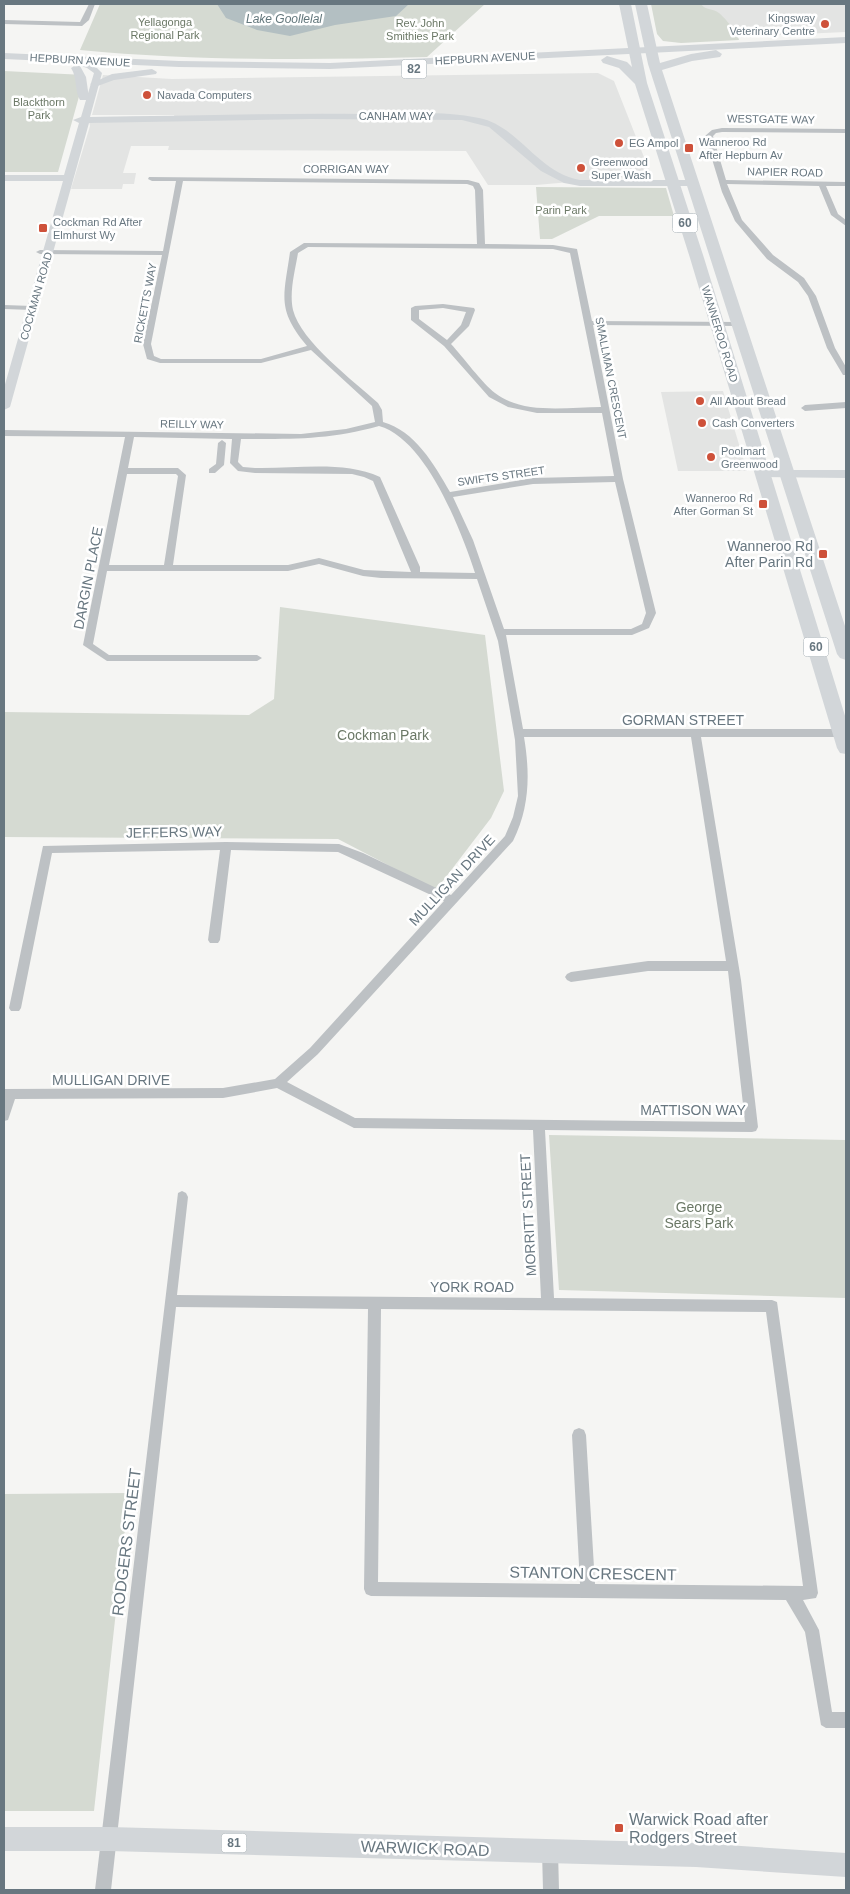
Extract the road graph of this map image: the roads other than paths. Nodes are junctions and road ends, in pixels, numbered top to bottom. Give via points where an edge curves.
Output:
1 (92, 4) edge
2 (625, 4) edge
3 (634, 4) edge
4 (641, 4) edge
5 (4, 22) edge
6 (647, 36) junction
7 (846, 40) edge
8 (846, 48) edge
9 (634, 50) junction
10 (670, 50) junction
11 (716, 54) joint
12 (4, 56) edge
13 (603, 57) junction
14 (653, 58) junction
15 (116, 62) junction
16 (4, 64) edge
17 (74, 64) junction
18 (96, 69) junction
19 (158, 71) junction
20 (641, 83) junction
21 (95, 84) junction
22 (84, 98) junction
23 (82, 118) junction
24 (846, 131) edge
25 (152, 179) dead end
26 (180, 179) junction
27 (4, 180) edge
28 (64, 180) junction
29 (672, 181) junction
30 (693, 181) junction
31 (723, 182) junction
32 (822, 184) junction
33 (846, 184) edge
34 (846, 224) edge
35 (481, 246) junction
36 (44, 252) junction
37 (166, 253) junction
38 (4, 308) edge
39 (29, 308) junction
40 (588, 323) junction
41 (717, 324) junction
42 (738, 324) junction
43 (447, 344) junction
44 (312, 347) junction
45 (846, 374) edge
46 (4, 380) edge
47 (846, 405) edge
48 (4, 407) edge
49 (805, 408) dead end
50 (606, 410) junction
51 (379, 423) junction
52 (4, 433) edge
53 (130, 435) junction
54 (237, 436) junction
55 (222, 442) dead end
56 (123, 471) junction
57 (212, 471) dead end
58 (846, 474) edge
59 (789, 477) junction
60 (619, 478) junction
61 (764, 478) junction
62 (846, 481) edge
63 (446, 495) junction
64 (104, 568) junction
65 (168, 568) junction
66 (416, 575) junction
67 (480, 576) junction
68 (500, 632) junction
69 (846, 654) edge
70 (257, 658) dead end
71 (520, 736) junction
72 (697, 737) junction
73 (845, 739) edge
74 (226, 846) junction
75 (452, 900) junction
76 (214, 940) dead end
77 (733, 966) junction
78 (571, 977) dead end
79 (16, 1008) dead end
80 (278, 1083) junction
81 (7, 1094) edge
82 (4, 1116) edge
83 (539, 1125) junction
84 (182, 1197) dead end
85 (172, 1301) junction
86 (375, 1303) junction
87 (548, 1304) junction
88 (772, 1306) joint
89 (579, 1436) dead end
90 (588, 1591) junction
91 (790, 1593) junction
92 (846, 1720) edge
93 (4, 1839) edge
94 (109, 1840) junction
95 (550, 1851) junction
96 (846, 1865) edge
97 (103, 1890) edge
98 (551, 1890) edge

1 - 5 street via 82,24
2 - 3 highway
2 - 9 highway, WANNEROO ROAD / 60
4 - 6 highway, WANNEROO ROAD / 60
6 - 10 highway
6 - 14 highway, WANNEROO ROAD / 60
7 - 10 main road
8 - 11 main road
9 - 13 highway
9 - 14 main road
9 - 20 highway, WANNEROO ROAD / 60
10 - 14 main road
11 - 14 highway
12 - 17 main road, HEPBURN AVENUE / 82
13 - 15 main road, HEPBURN AVENUE / 82 via 330,66
13 - 19 main road, HEPBURN AVENUE / 82 via 330,72
13 - 20 highway via 623,65
14 - 30 highway, WANNEROO ROAD / 60
15 - 17 main road, HEPBURN AVENUE / 82
15 - 18 main road
16 - 17 main road, HEPBURN AVENUE / 82
17 - 18 main road, HEPBURN AVENUE / 82
17 - 22 main road via 84,82
18 - 19 main road, HEPBURN AVENUE / 82
18 - 21 main road, COCKMAN ROAD
18 - 22 main road, COCKMAN ROAD via 91,73
19 - 21 main road via 112,77
20 - 29 highway, WANNEROO ROAD / 60
21 - 23 main road, COCKMAN ROAD
22 - 23 main road, COCKMAN ROAD
23 - 28 main road, COCKMAN ROAD
23 - 29 main road, CANHAM WAY via 462,117 492,126 562,180 580,183
24 - 31 street, WESTGATE WAY via 714,131 709,136
25 - 26 street, CORRIGAN WAY
26 - 35 street, CORRIGAN WAY via 468,182 476,185 478,190
26 - 37 street, RICKETTS WAY
27 - 28 main road
28 - 36 main road, COCKMAN ROAD
29 - 30 main road, CANHAM WAY
29 - 41 highway, WANNEROO ROAD / 60
30 - 42 highway, WANNEROO ROAD / 60
31 - 32 street, NAPIER ROAD
31 - 45 street, WESTGATE WAY via 739,221 770,257 802,280 812,296 831,348
32 - 33 street, NAPIER ROAD
32 - 34 street via 835,215
35 - 40 street, SMALLMAN CRESCENT via 574,250
35 - 44 street, SMALLMAN CRESCENT via 307,245 294,252 289,310 295,325
36 - 37 street
36 - 39 main road, COCKMAN ROAD
37 - 44 street, RICKETTS WAY via 146,344 150,357 160,361 261,361
38 - 39 street
39 - 46 main road, COCKMAN ROAD
39 - 48 main road, COCKMAN ROAD
40 - 41 street
40 - 50 street, SMALLMAN CRESCENT
41 - 42 street
41 - 61 highway, WANNEROO ROAD / 60
42 - 59 highway, WANNEROO ROAD / 60
43 - 43 street via 415,320 415,308 444,306 470,310 465,326
43 - 50 street via 492,395 511,405 536,410
44 - 51 street via 375,405
47 - 49 street
50 - 60 street, SMALLMAN CRESCENT
51 - 54 street, REILLY WAY via 322,436
51 - 63 street, MULLIGAN DRIVE via 387,423 394,428 422,454
52 - 53 street, REILLY WAY
53 - 54 street, REILLY WAY
53 - 56 street, DARGIN PLACE
54 - 66 street via 234,463 241,469 351,471 372,475 377,479
55 - 57 street via 220,464
56 - 64 street, DARGIN PLACE
56 - 65 street via 178,471 182,475
58 - 59 main road
59 - 61 main road
59 - 62 main road
59 - 69 highway, WANNEROO ROAD / 60
60 - 63 street, SWIFTS STREET via 533,481
60 - 68 street, SMALLMAN CRESCENT via 651,613 646,626 632,632
61 - 73 highway, WANNEROO ROAD / 60
63 - 67 street, MULLIGAN DRIVE via 463,526
64 - 65 street
64 - 70 street, DARGIN PLACE via 88,645 108,658
65 - 66 street via 288,568 319,561 363,573
66 - 67 street
67 - 68 street, MULLIGAN DRIVE
68 - 71 street, MULLIGAN DRIVE
71 - 72 street, GORMAN STREET
71 - 75 street, MULLIGAN DRIVE via 523,796 518,817 509,838
72 - 73 street, GORMAN STREET
72 - 77 street, MATTISON WAY
74 - 75 street, JEFFERS WAY via 339,848
74 - 76 street
74 - 79 street, JEFFERS WAY via 47,849
75 - 80 street, MULLIGAN DRIVE via 314,1051
77 - 78 street via 648,966
77 - 83 street, MATTISON WAY via 752,1127
80 - 81 street, MULLIGAN DRIVE via 223,1093
80 - 83 street, MATTISON WAY via 354,1123
81 - 82 street
83 - 87 street, MORRITT STREET
84 - 85 street, RODGERS STREET
85 - 86 street, YORK ROAD
85 - 94 street, RODGERS STREET
86 - 87 street, YORK ROAD
86 - 90 street, STANTON CRESCENT via 371,1589
87 - 88 street, YORK ROAD
88 - 91 street, STANTON CRESCENT via 811,1593
89 - 90 street
90 - 91 street, STANTON CRESCENT
91 - 92 street via 812,1630 826,1720
93 - 94 main road, WARWICK ROAD / 81
94 - 95 main road, WARWICK ROAD / 81
94 - 97 street, RODGERS STREET
95 - 96 main road, WARWICK ROAD / 81 via 696,1855
95 - 98 street

